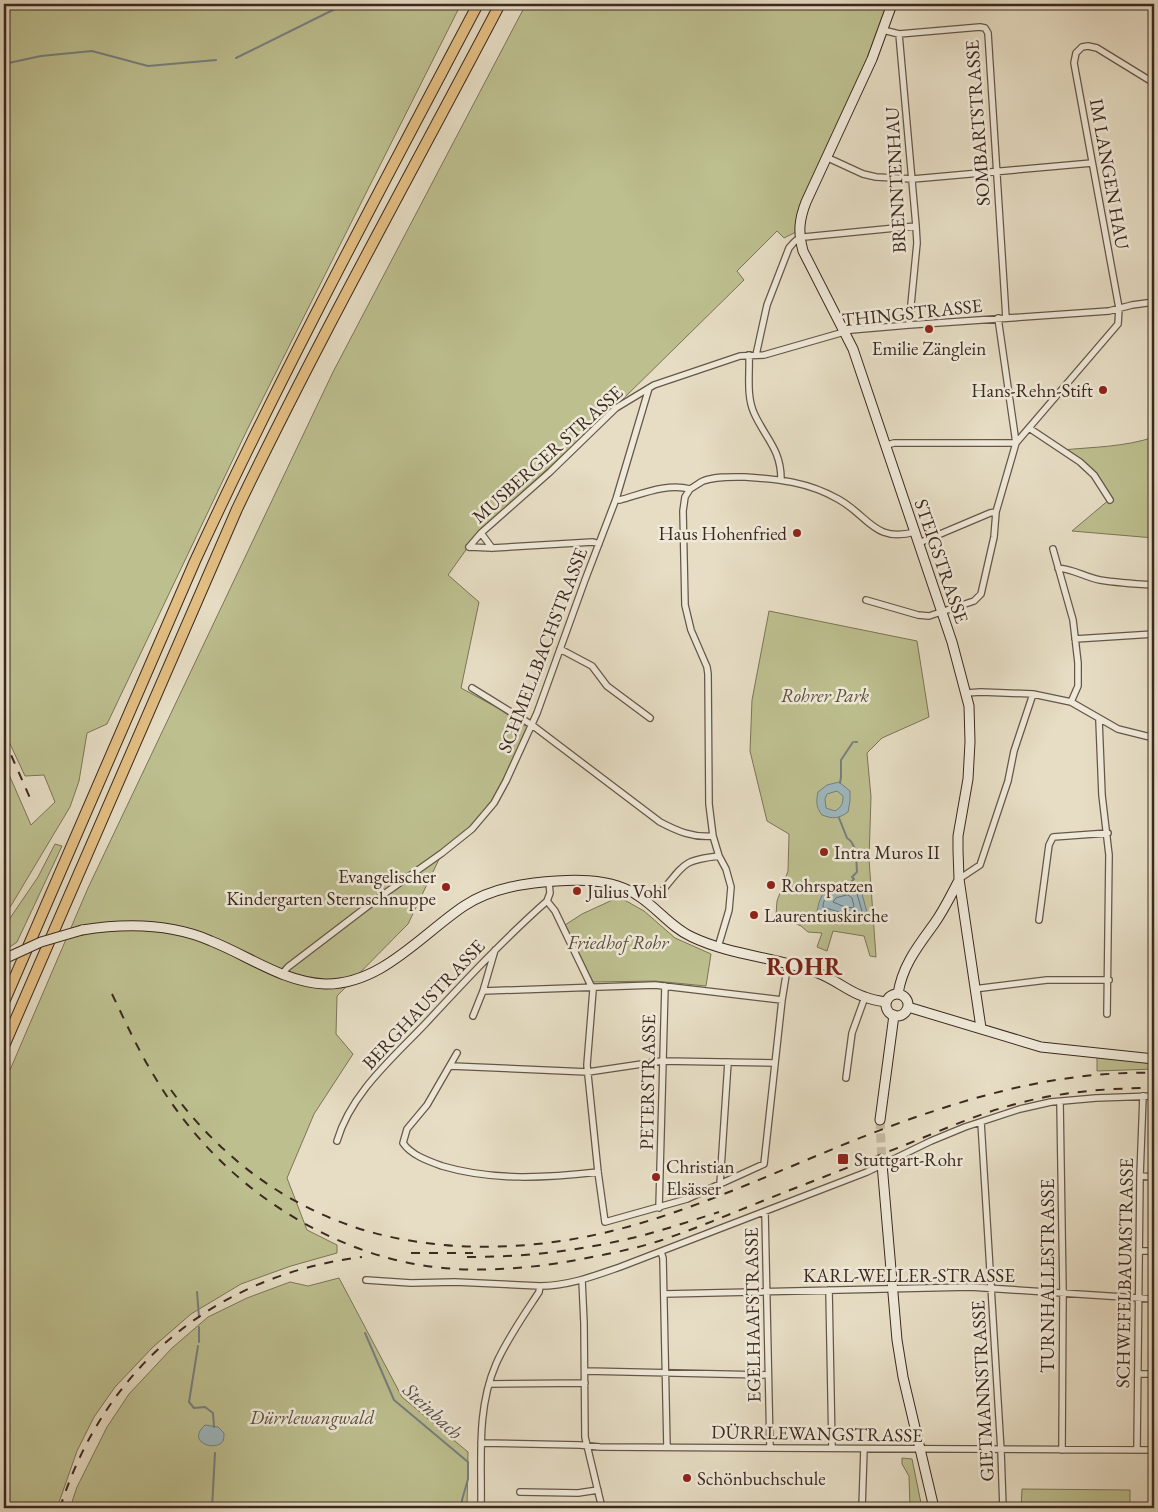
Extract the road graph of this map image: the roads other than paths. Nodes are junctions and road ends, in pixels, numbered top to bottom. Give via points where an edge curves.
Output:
1 (478, 4) edge
2 (500, 4) edge
3 (892, 4) edge
4 (883, 30) junction
5 (899, 34) junction
6 (1154, 82) edge
7 (826, 157) junction
8 (1092, 163) junction
9 (996, 172) junction
10 (913, 179) junction
11 (916, 226) junction
12 (799, 238) junction
13 (1154, 302) edge
14 (1119, 308) junction
15 (998, 318) junction
16 (1006, 318) junction
17 (908, 324) junction
18 (845, 332) junction
19 (749, 355) junction
20 (756, 355) junction
21 (649, 388) junction
22 (1029, 428) junction
23 (1016, 443) junction
24 (887, 446) junction
25 (781, 479) junction
26 (690, 489) junction
27 (616, 499) junction
28 (1110, 500) dead end
29 (996, 512) junction
30 (915, 532) junction
31 (481, 533) junction
32 (919, 543) junction
33 (599, 544) junction
34 (492, 548) junction
35 (1053, 549) dead end
36 (1058, 568) junction
37 (1154, 585) edge
38 (866, 600) dead end
39 (942, 612) junction
40 (1154, 634) edge
41 (1075, 640) junction
42 (560, 649) junction
43 (472, 688) dead end
44 (966, 693) junction
45 (1033, 694) junction
46 (1071, 702) junction
47 (650, 718) dead end
48 (1099, 720) junction
49 (532, 725) junction
50 (1154, 738) edge
51 (1108, 833) junction
52 (713, 836) junction
53 (719, 856) junction
54 (959, 879) junction
55 (549, 882) junction
56 (663, 890) dead end
57 (949, 898) junction
58 (547, 900) junction
59 (963, 900) junction
60 (1039, 920) dead end
61 (718, 946) junction
62 (496, 948) junction
63 (4, 959) edge
64 (788, 963) junction
65 (282, 975) junction
66 (1109, 980) junction
67 (665, 986) junction
68 (592, 987) junction
69 (974, 989) junction
70 (483, 991) junction
71 (898, 994) junction
72 (865, 997) junction
73 (782, 1000) junction
74 (882, 1001) junction
75 (4, 1002) edge
76 (908, 1007) junction
77 (1107, 1014) dead end
78 (894, 1015) junction
79 (473, 1016) dead end
80 (981, 1028) junction
81 (4, 1046) edge
82 (457, 1053) dead end
83 (1154, 1059) edge
84 (662, 1061) junction
85 (728, 1062) junction
86 (775, 1063) junction
87 (450, 1066) junction
88 (588, 1072) junction
89 (846, 1078) dead end
90 (1143, 1096) junction
91 (1154, 1096) edge
92 (1060, 1102) junction
93 (880, 1120) tunnel mouth
94 (981, 1122) junction
95 (337, 1141) dead end
96 (882, 1164) junction
97 (598, 1172) junction
98 (1140, 1176) junction
99 (1154, 1177) edge
100 (720, 1184) junction
101 (660, 1208) junction
102 (765, 1212) junction
103 (1139, 1251) junction
104 (1154, 1251) edge
105 (660, 1252) junction
106 (366, 1280) dead end
107 (582, 1280) junction
108 (540, 1286) junction
109 (991, 1287) junction
110 (892, 1288) junction
111 (829, 1290) junction
112 (767, 1291) junction
113 (1063, 1292) junction
114 (664, 1294) junction
115 (1139, 1299) junction
116 (1154, 1299) edge
117 (585, 1371) junction
118 (666, 1373) junction
119 (1138, 1374) junction
120 (1154, 1374) edge
121 (768, 1375) junction
122 (585, 1383) junction
123 (489, 1384) junction
124 (480, 1443) junction
125 (587, 1446) junction
126 (667, 1447) junction
127 (770, 1448) junction
128 (832, 1448) junction
129 (864, 1449) junction
130 (920, 1450) junction
131 (1062, 1450) junction
132 (1137, 1450) junction
133 (1154, 1450) edge
134 (1001, 1451) junction
135 (598, 1490) junction
136 (520, 1492) dead end
137 (481, 1508) edge
138 (602, 1508) edge
139 (862, 1508) edge
140 (934, 1508) edge
141 (1003, 1508) edge

1 - 75 highway via 230,487
2 - 81 highway via 245,493
3 - 4 street
4 - 5 street, SOMBARTSTRASSE
4 - 7 street
5 - 9 street, SOMBARTSTRASSE via 985,28 988,33
5 - 10 street, BRENNTENHAU
6 - 8 street, IM LANGEN HAU via 1097,48 1082,47 1076,53 1074,63
7 - 10 street via 863,174
7 - 12 street via 801,214
8 - 9 street
8 - 14 street, IM LANGEN HAU
9 - 10 street
9 - 16 street, SOMBARTSTRASSE
10 - 11 street, BRENNTENHAU
11 - 12 street
11 - 17 street, BRENNTENHAU
12 - 18 street, STEIGSTRASSE
12 - 20 street via 789,248 767,305
13 - 14 street, THINGSTRASSE
14 - 16 street, THINGSTRASSE
14 - 22 street via 1118,324 1110,335
15 - 16 street, THINGSTRASSE
15 - 17 street, THINGSTRASSE
15 - 23 street
17 - 18 street, THINGSTRASSE
18 - 20 street, THINGSTRASSE
18 - 24 street, STEIGSTRASSE
19 - 20 street, THINGSTRASSE
19 - 21 street, THINGSTRASSE
19 - 25 street via 751,403 777,452
21 - 27 street, SCHMELLBACHSTRASSE
21 - 31 street, MUSBERGER STRASSE via 616,408
22 - 23 street
22 - 28 street via 1080,462 1094,475
23 - 24 street via 894,443
23 - 29 street
24 - 30 street, STEIGSTRASSE
25 - 26 street via 718,478
25 - 30 street via 837,499 886,534
26 - 27 street via 669,487
26 - 52 street via 683,511 685,605 708,674 709,804
27 - 33 street, SCHMELLBACHSTRASSE
29 - 32 street
29 - 39 street via 994,538 981,594 974,601
30 - 32 street, STEIGSTRASSE
31 - 34 street
31 - 34 street, MUSBERGER STRASSE via 469,547
32 - 39 street, STEIGSTRASSE
33 - 34 street
33 - 42 street, SCHMELLBACHSTRASSE
35 - 36 street
36 - 37 street via 1098,579
36 - 41 street via 1073,620
38 - 39 street via 918,615
39 - 44 street, STEIGSTRASSE
40 - 41 street
41 - 46 street via 1078,686
42 - 47 street via 592,666 612,691
42 - 49 street, SCHMELLBACHSTRASSE
43 - 49 street
44 - 45 street
44 - 54 street, STEIGSTRASSE via 971,721 968,779 958,836
45 - 46 street
45 - 54 street via 980,865
46 - 48 street
48 - 50 street via 1118,729
48 - 51 street via 1102,795
49 - 52 street via 660,822 691,835
49 - 65 street, SCHMELLBACHSTRASSE via 494,803 472,828 288,967
51 - 60 street via 1053,837 1049,845
51 - 66 street
52 - 53 street
53 - 56 street via 690,861 680,868
53 - 61 street via 730,887 729,910
54 - 57 street
54 - 59 street, STEIGSTRASSE
55 - 58 street
55 - 61 street via 613,884 639,896 689,936
55 - 65 street via 507,887 480,897 384,965 354,980 323,984
57 - 59 street
57 - 71 street via 910,958
58 - 62 street, BERGHAUSTRASSE
58 - 68 street
59 - 69 street, STEIGSTRASSE
61 - 64 street
62 - 70 street
62 - 95 street, BERGHAUSTRASSE via 363,1090 342,1124
63 - 65 street, bridge via 41,942 82,930 158,926 211,940
64 - 72 street via 829,977
64 - 73 street
66 - 69 street via 1047,980
66 - 77 street
67 - 68 street
67 - 73 street
67 - 84 street, PETERSTRASSE
68 - 70 street
68 - 88 street
69 - 80 street, STEIGSTRASSE
70 - 79 street
71 - 74 street
71 - 76 street via 906,998
72 - 74 street
72 - 89 street via 852,1033
73 - 86 street
74 - 78 street
76 - 78 street via 903,1014
76 - 80 street
78 - 93 street
80 - 83 street via 1041,1047
82 - 87 street
84 - 85 street
84 - 88 street
84 - 101 street, PETERSTRASSE
85 - 86 street
85 - 100 street
86 - 100 street via 764,1164
87 - 88 street
87 - 97 street via 427,1105 407,1129 403,1143 407,1149 431,1162 481,1174 551,1177
88 - 97 street
90 - 91 street
90 - 92 street
90 - 98 street, SCHWEFELBAUMSTRASSE
92 - 94 street via 1020,1109
92 - 113 street, TURNHALLESTRASSE
94 - 96 street
94 - 109 street, GIETMANNSTRASSE
96 - 102 street
96 - 110 street
97 - 101 street via 605,1222
98 - 99 street
98 - 103 street, SCHWEFELBAUMSTRASSE
100 - 101 street
102 - 105 street
102 - 112 street, EGELHAAFSTRASSE
103 - 104 street
103 - 115 street, SCHWEFELBAUMSTRASSE
105 - 107 street
105 - 114 street
106 - 108 street
107 - 108 street
107 - 117 street
108 - 123 street via 496,1362
109 - 110 street, KARL-WELLER-STRASSE
109 - 113 street, KARL-WELLER-STRASSE
109 - 134 street, GIETMANNSTRASSE
110 - 111 street, KARL-WELLER-STRASSE
110 - 130 street via 897,1340
111 - 112 street, KARL-WELLER-STRASSE
111 - 128 street
112 - 114 street, KARL-WELLER-STRASSE
112 - 121 street, EGELHAAFSTRASSE
113 - 115 street, KARL-WELLER-STRASSE
113 - 131 street, TURNHALLESTRASSE
114 - 118 street
115 - 116 street, KARL-WELLER-STRASSE
115 - 119 street, SCHWEFELBAUMSTRASSE
117 - 118 street
117 - 122 street
118 - 121 street
118 - 126 street
119 - 120 street
119 - 132 street, SCHWEFELBAUMSTRASSE
121 - 127 street, EGELHAAFSTRASSE
122 - 123 street
122 - 125 street
123 - 124 street
124 - 125 street, DÜRRLEWANGSTRASSE
124 - 137 street
125 - 126 street, DÜRRLEWANGSTRASSE
125 - 135 street
126 - 127 street, DÜRRLEWANGSTRASSE
127 - 128 street, DÜRRLEWANGSTRASSE
128 - 129 street, DÜRRLEWANGSTRASSE
129 - 130 street, DÜRRLEWANGSTRASSE
129 - 139 street
130 - 134 street, DÜRRLEWANGSTRASSE
130 - 140 street
131 - 132 street, DÜRRLEWANGSTRASSE
131 - 134 street, DÜRRLEWANGSTRASSE
132 - 133 street, DÜRRLEWANGSTRASSE
134 - 141 street, GIETMANNSTRASSE
135 - 136 street
135 - 138 street

